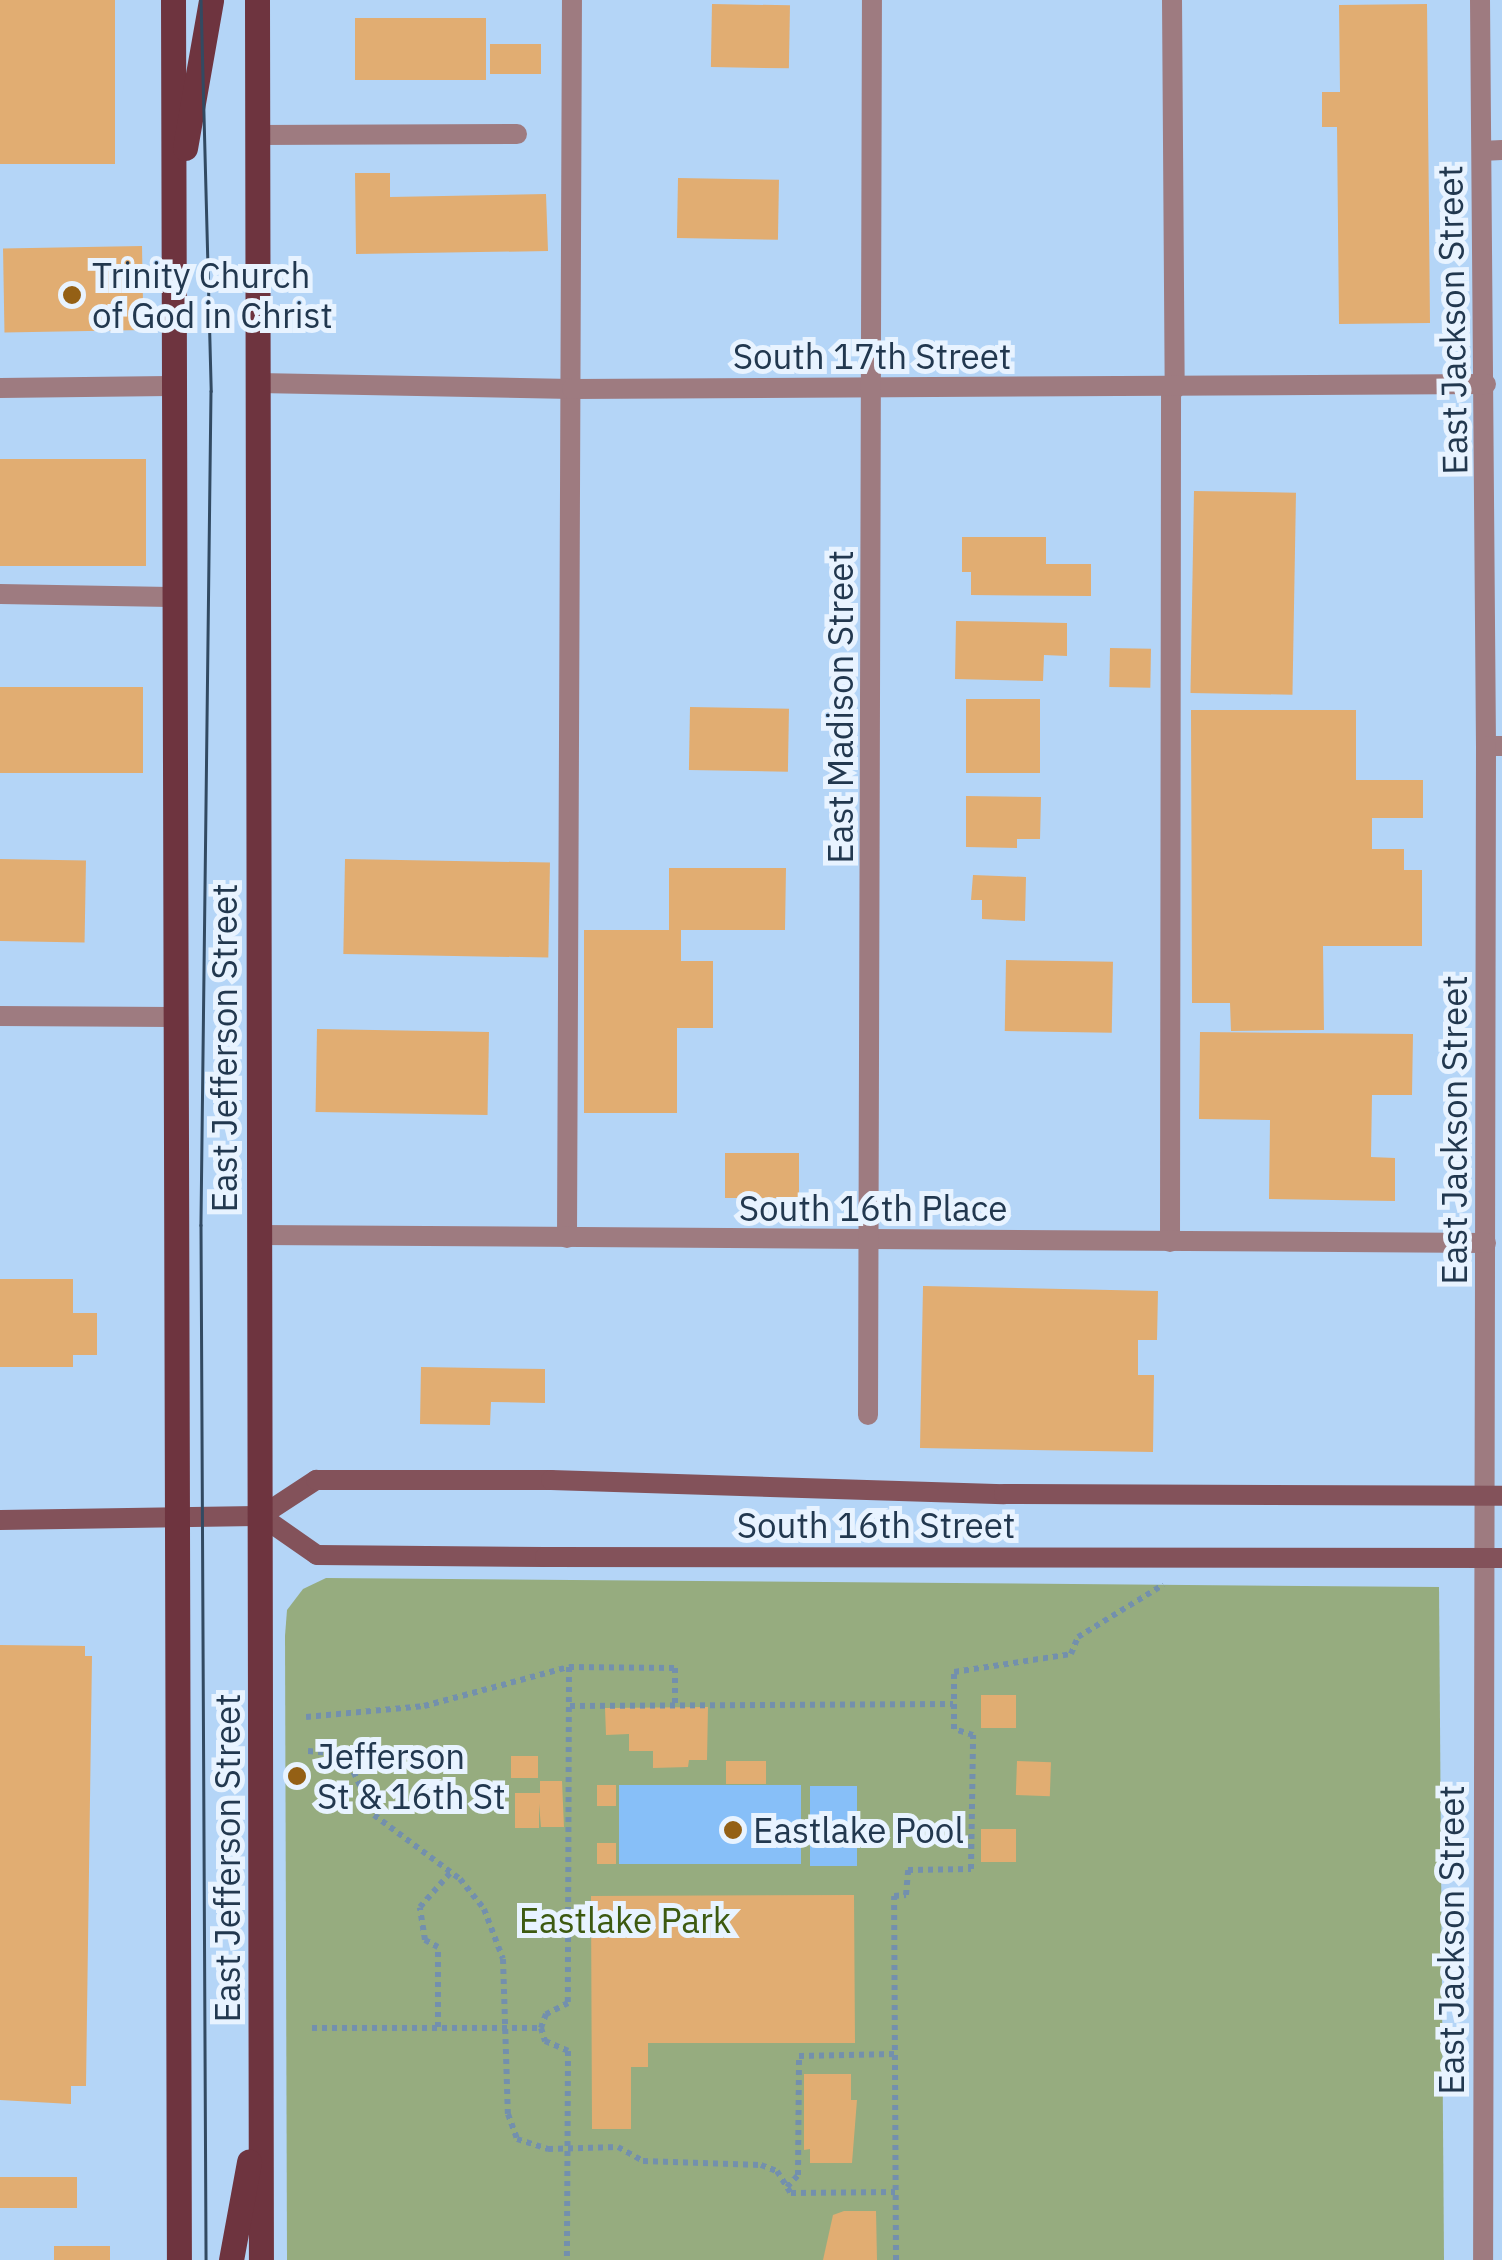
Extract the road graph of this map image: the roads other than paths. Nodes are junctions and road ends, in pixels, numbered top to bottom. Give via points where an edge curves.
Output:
1 (173, 0) edge
2 (211, 0) edge
3 (256, 0) edge
4 (572, 0) edge
5 (872, 0) edge
6 (1172, 0) edge
7 (1480, 0) edge
8 (517, 134) dead end
9 (257, 135) junction
10 (1492, 150) edge
11 (174, 217) junction
12 (1494, 383) edge
13 (258, 384) junction
14 (169, 386) junction
15 (0, 388) edge
16 (572, 388) junction
17 (873, 388) junction
18 (1173, 388) junction
19 (0, 594) edge
20 (170, 597) junction
21 (1494, 746) edge
22 (0, 1016) edge
23 (172, 1017) junction
24 (260, 1235) junction
25 (567, 1238) junction
26 (871, 1241) junction
27 (1170, 1242) junction
28 (1486, 1243) junction
29 (868, 1415) dead end
30 (1502, 1496) edge
31 (261, 1516) junction
32 (176, 1518) junction
33 (0, 1520) edge
34 (1502, 1558) edge
35 (261, 2096) junction
36 (179, 2260) edge
37 (231, 2260) edge
38 (261, 2260) edge
39 (1482, 2260) edge

1 - 11 main road, East Jefferson Street
2 - 11 main road, East Jefferson Street
3 - 9 main road, East Jefferson Street
4 - 16 street
5 - 17 street, East Madison Street
6 - 18 street
7 - 10 street, East Jackson Street
8 - 9 street
9 - 13 main road, East Jefferson Street
10 - 12 street, East Jackson Street
11 - 14 main road, East Jefferson Street
12 - 18 street, South 17th Street
12 - 21 street, East Jackson Street
13 - 16 street, South 17th Street
13 - 24 main road, East Jefferson Street
14 - 15 street
14 - 20 main road, East Jefferson Street
16 - 17 street, South 17th Street
16 - 25 street
17 - 18 street, South 17th Street
17 - 26 street, East Madison Street
18 - 27 street
19 - 20 street
20 - 23 main road, East Jefferson Street
21 - 28 street, East Jackson Street
22 - 23 street
23 - 32 main road, East Jefferson Street
24 - 25 street, South 16th Place
24 - 31 main road, East Jefferson Street
25 - 26 street, South 16th Place
26 - 27 street, South 16th Place
26 - 29 street, East Madison Street
27 - 28 street, South 16th Place
28 - 39 street, East Jackson Street
30 - 31 main road, South 16th Street, bridge via 316,1480
31 - 32 main road
31 - 34 main road, South 16th Street, bridge via 317,1555
31 - 35 main road, East Jefferson Street
32 - 33 main road
32 - 36 main road, East Jefferson Street
35 - 37 main road, East Jefferson Street
35 - 38 main road, East Jefferson Street

